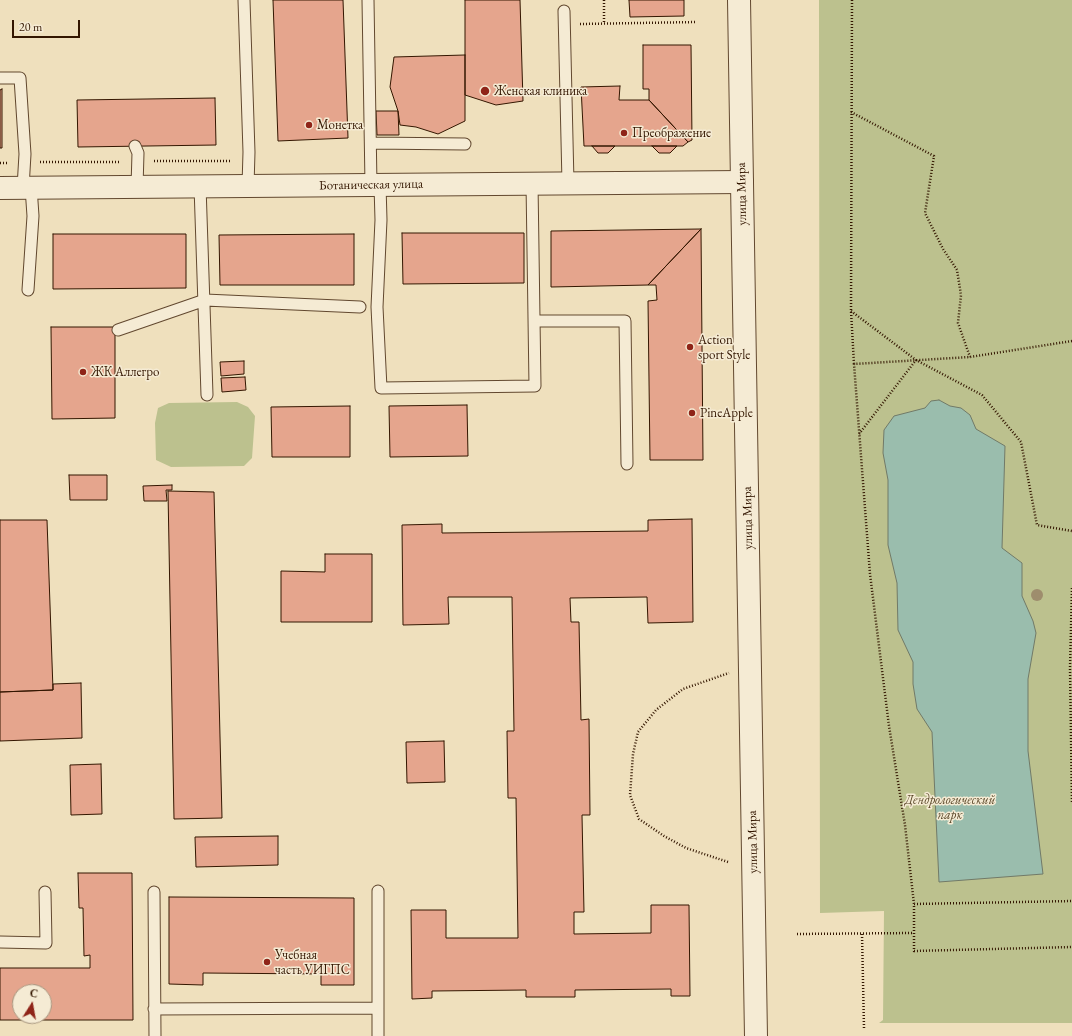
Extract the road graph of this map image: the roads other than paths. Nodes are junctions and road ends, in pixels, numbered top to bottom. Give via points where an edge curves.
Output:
1 (244, 0) edge
2 (368, 0) edge
3 (739, 0) edge
4 (564, 11) dead end
5 (0, 78) edge
6 (371, 143) junction
7 (465, 144) dead end
8 (135, 146) dead end
9 (742, 182) junction
10 (532, 183) junction
11 (568, 183) junction
12 (375, 185) junction
13 (200, 186) junction
14 (248, 186) junction
15 (27, 187) junction
16 (137, 187) junction
17 (0, 188) edge
18 (28, 290) dead end
19 (205, 300) junction
20 (360, 307) dead end
21 (534, 321) junction
22 (118, 330) dead end
23 (207, 395) dead end
24 (627, 464) dead end
25 (378, 891) dead end
26 (45, 892) dead end
27 (154, 892) dead end
28 (0, 942) edge
29 (378, 1008) junction
30 (154, 1009) junction
31 (155, 1036) edge
32 (378, 1036) edge
33 (756, 1036) edge

1 - 14 lane
2 - 6 lane
3 - 9 street, улица Мира
4 - 11 lane
5 - 15 lane via 20,78
6 - 7 lane
6 - 12 lane
8 - 16 lane via 138,153
9 - 11 street, Ботаническая улица
9 - 33 street, улица Мира
10 - 11 street, Ботаническая улица
10 - 12 street, Ботаническая улица
10 - 21 lane
12 - 14 street, Ботаническая улица
12 - 21 lane via 381,220 377,307 381,388 536,386
13 - 14 street, Ботаническая улица
13 - 16 street, Ботаническая улица
13 - 19 lane
15 - 16 street, Ботаническая улица
15 - 17 street, Ботаническая улица
15 - 18 lane via 33,216
19 - 20 lane
19 - 22 lane
19 - 23 lane
21 - 24 lane via 624,321
25 - 29 lane
26 - 28 lane via 46,943
27 - 30 lane
29 - 30 lane
29 - 32 lane
30 - 31 lane

